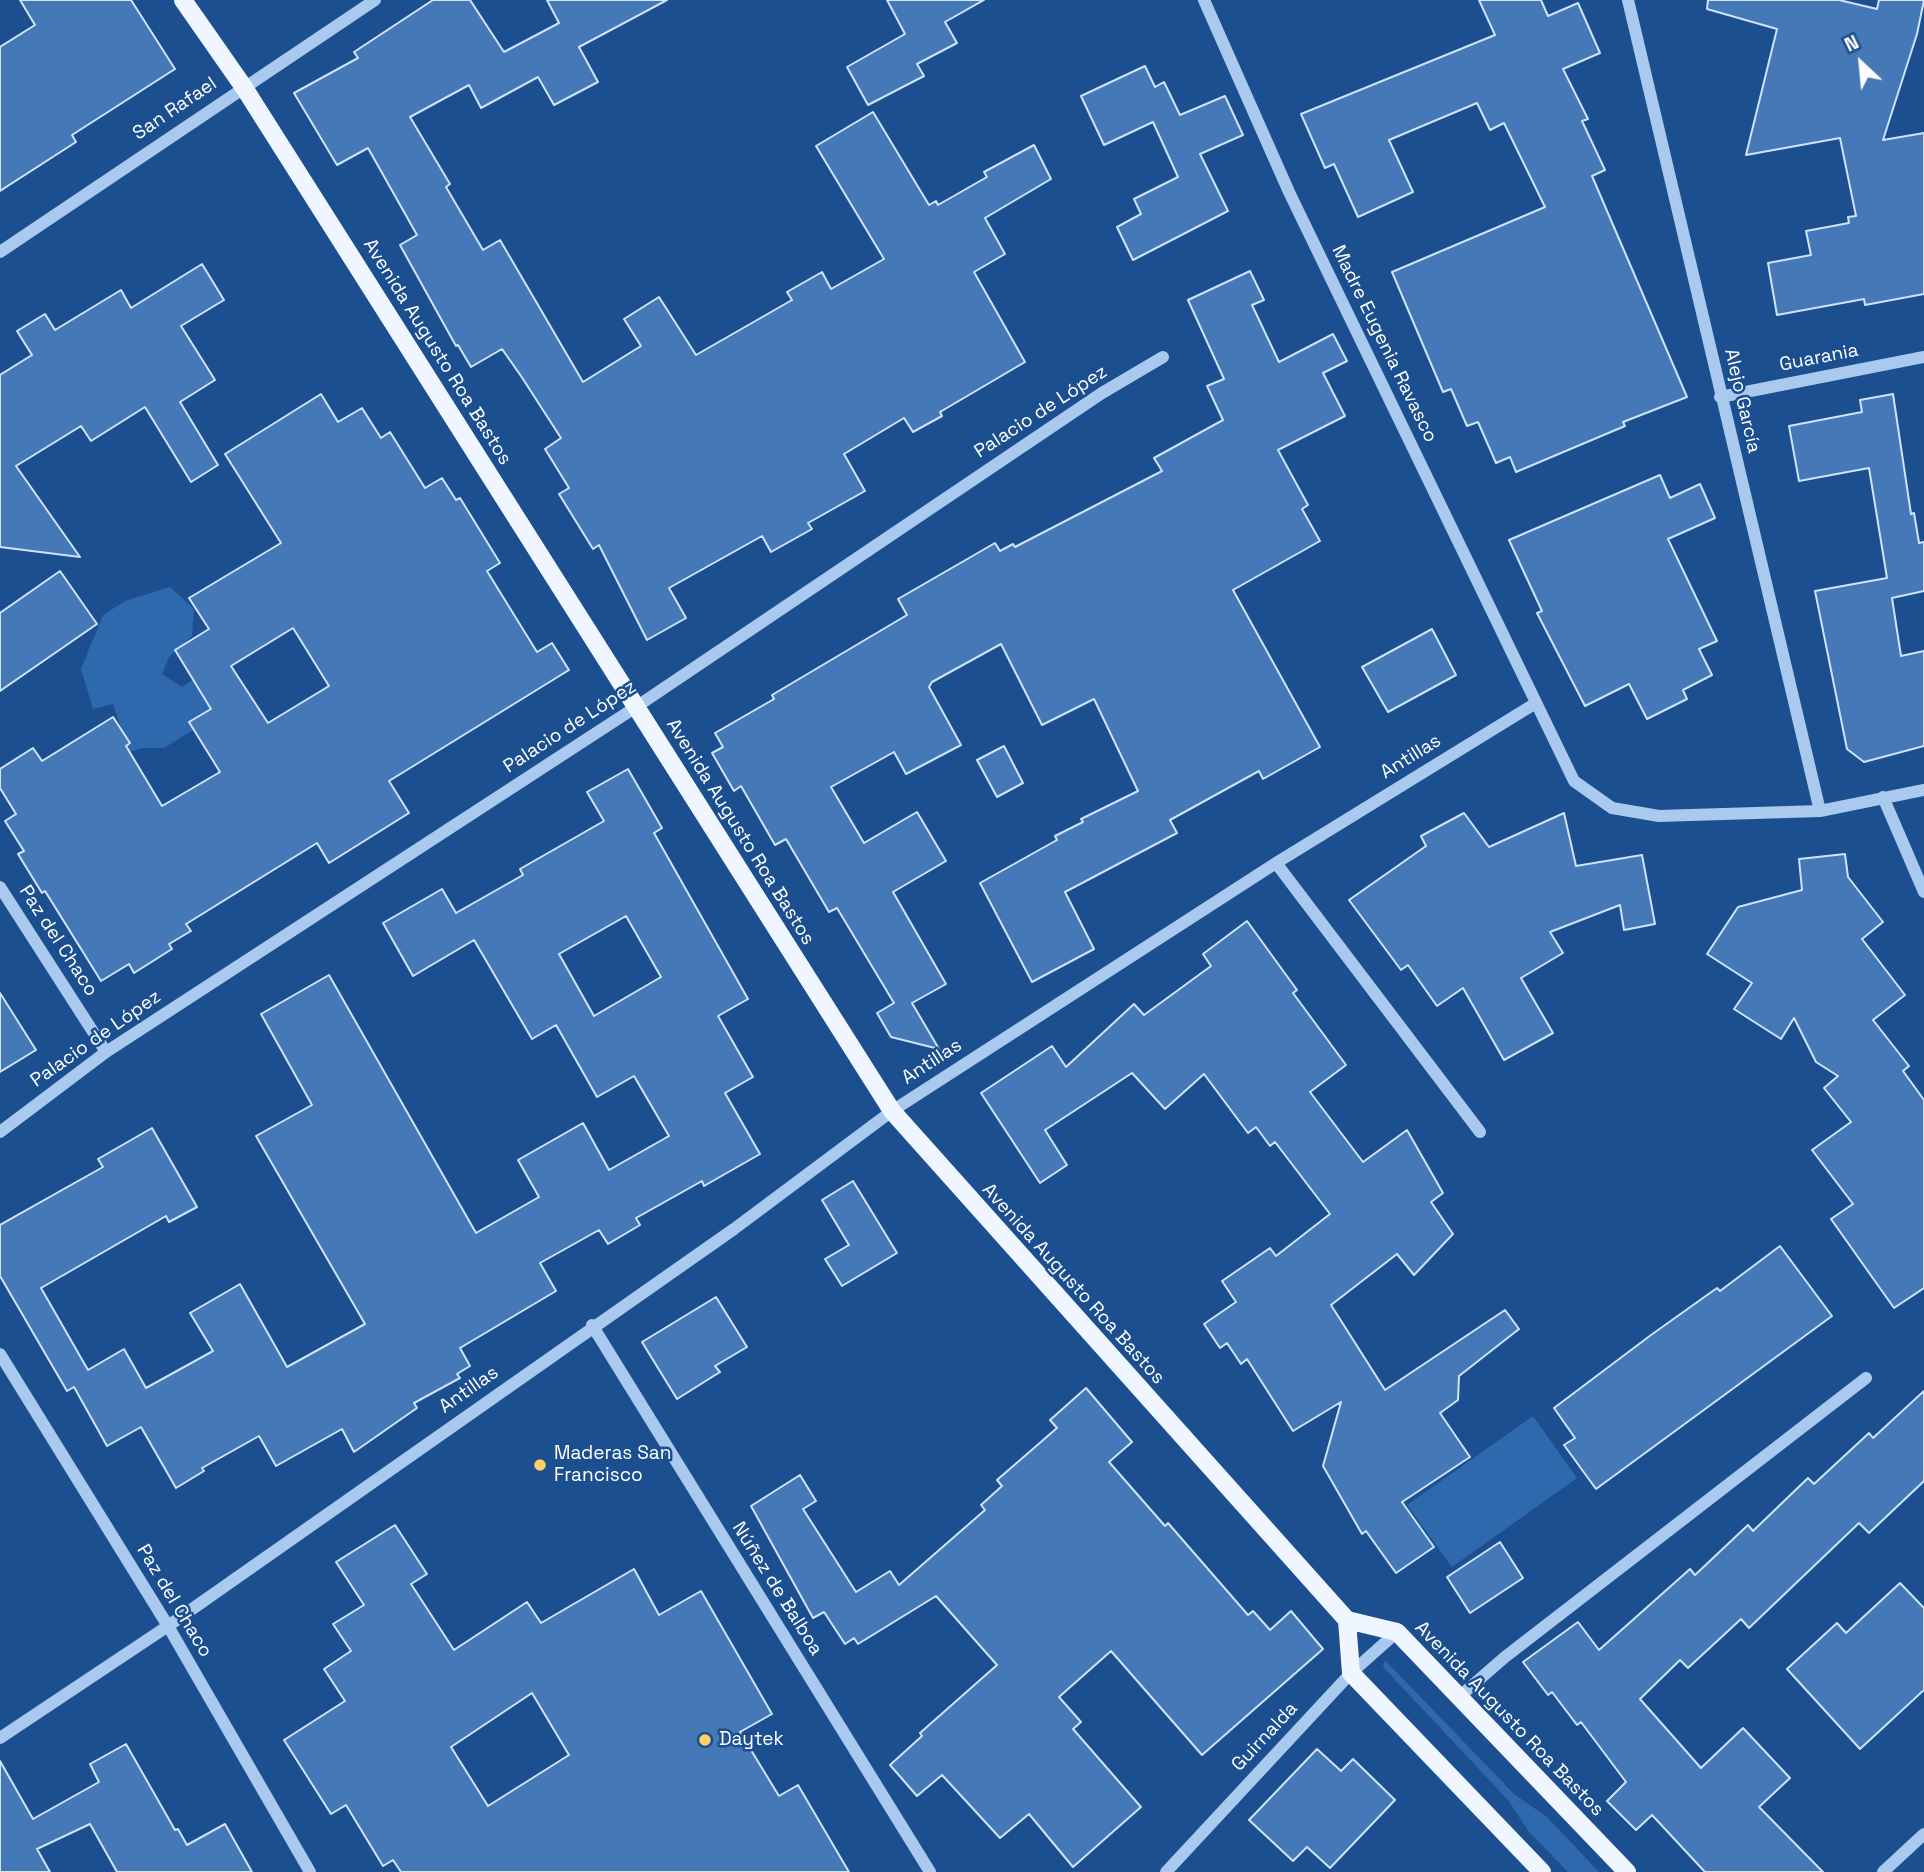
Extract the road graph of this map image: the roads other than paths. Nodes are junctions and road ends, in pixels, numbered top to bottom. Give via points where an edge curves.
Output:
1 (183, 0) edge
2 (374, 0) edge
3 (1204, 0) edge
4 (1628, 0) edge
5 (243, 86) junction
6 (0, 252) edge
7 (1163, 357) dead end
8 (1924, 357) edge
9 (1720, 397) junction
10 (1536, 703) junction
11 (636, 707) junction
12 (1924, 790) edge
13 (1883, 797) junction
14 (1820, 811) junction
15 (1276, 863) junction
16 (0, 887) edge
17 (1924, 892) edge
18 (106, 1052) junction
19 (892, 1111) junction
20 (0, 1132) edge
21 (1480, 1132) dead end
22 (592, 1325) junction
23 (0, 1354) edge
24 (1866, 1378) dead end
25 (1347, 1620) junction
26 (168, 1626) junction
27 (1396, 1632) junction
28 (1351, 1673) junction
29 (1459, 1697) junction
30 (0, 1738) edge
31 (1924, 1833) edge
32 (310, 1872) edge
33 (930, 1872) edge
34 (1166, 1872) edge
35 (1542, 1872) edge
36 (1628, 1872) edge
37 (1883, 1872) edge

1 - 5 main road, Avenida Augusto Roa Bastos
2 - 5 street, San Rafael
3 - 10 street, Madre Eugenia Ravasco via 1289,192
4 - 9 street, Alejo García
5 - 6 street, San Rafael
5 - 11 main road, Avenida Augusto Roa Bastos
7 - 11 street, Palacio de López via 1102,393
8 - 9 street, Guarania
9 - 14 street, Alejo García
10 - 14 street via 1574,781 1612,808 1659,816
10 - 15 street, Antillas
11 - 18 street, Palacio de López
11 - 19 main road, Avenida Augusto Roa Bastos
12 - 13 street
13 - 14 street
13 - 17 street
15 - 19 street, Antillas
15 - 21 street
16 - 18 street, Paz del Chaco
18 - 20 street, Palacio de López
19 - 22 street, Antillas via 734,1229
19 - 25 main road, Avenida Augusto Roa Bastos
22 - 26 street, Antillas
22 - 33 street, Núñez de Balboa
23 - 26 street, Paz del Chaco
24 - 29 street
25 - 27 main road, Avenida Augusto Roa Bastos
25 - 28 main road
26 - 30 street, Antillas
26 - 32 street, Paz del Chaco
27 - 28 street, Guirnalda
27 - 29 main road, Avenida Augusto Roa Bastos
28 - 34 street, Guirnalda
28 - 35 main road
29 - 36 main road, Avenida Augusto Roa Bastos
31 - 37 street

